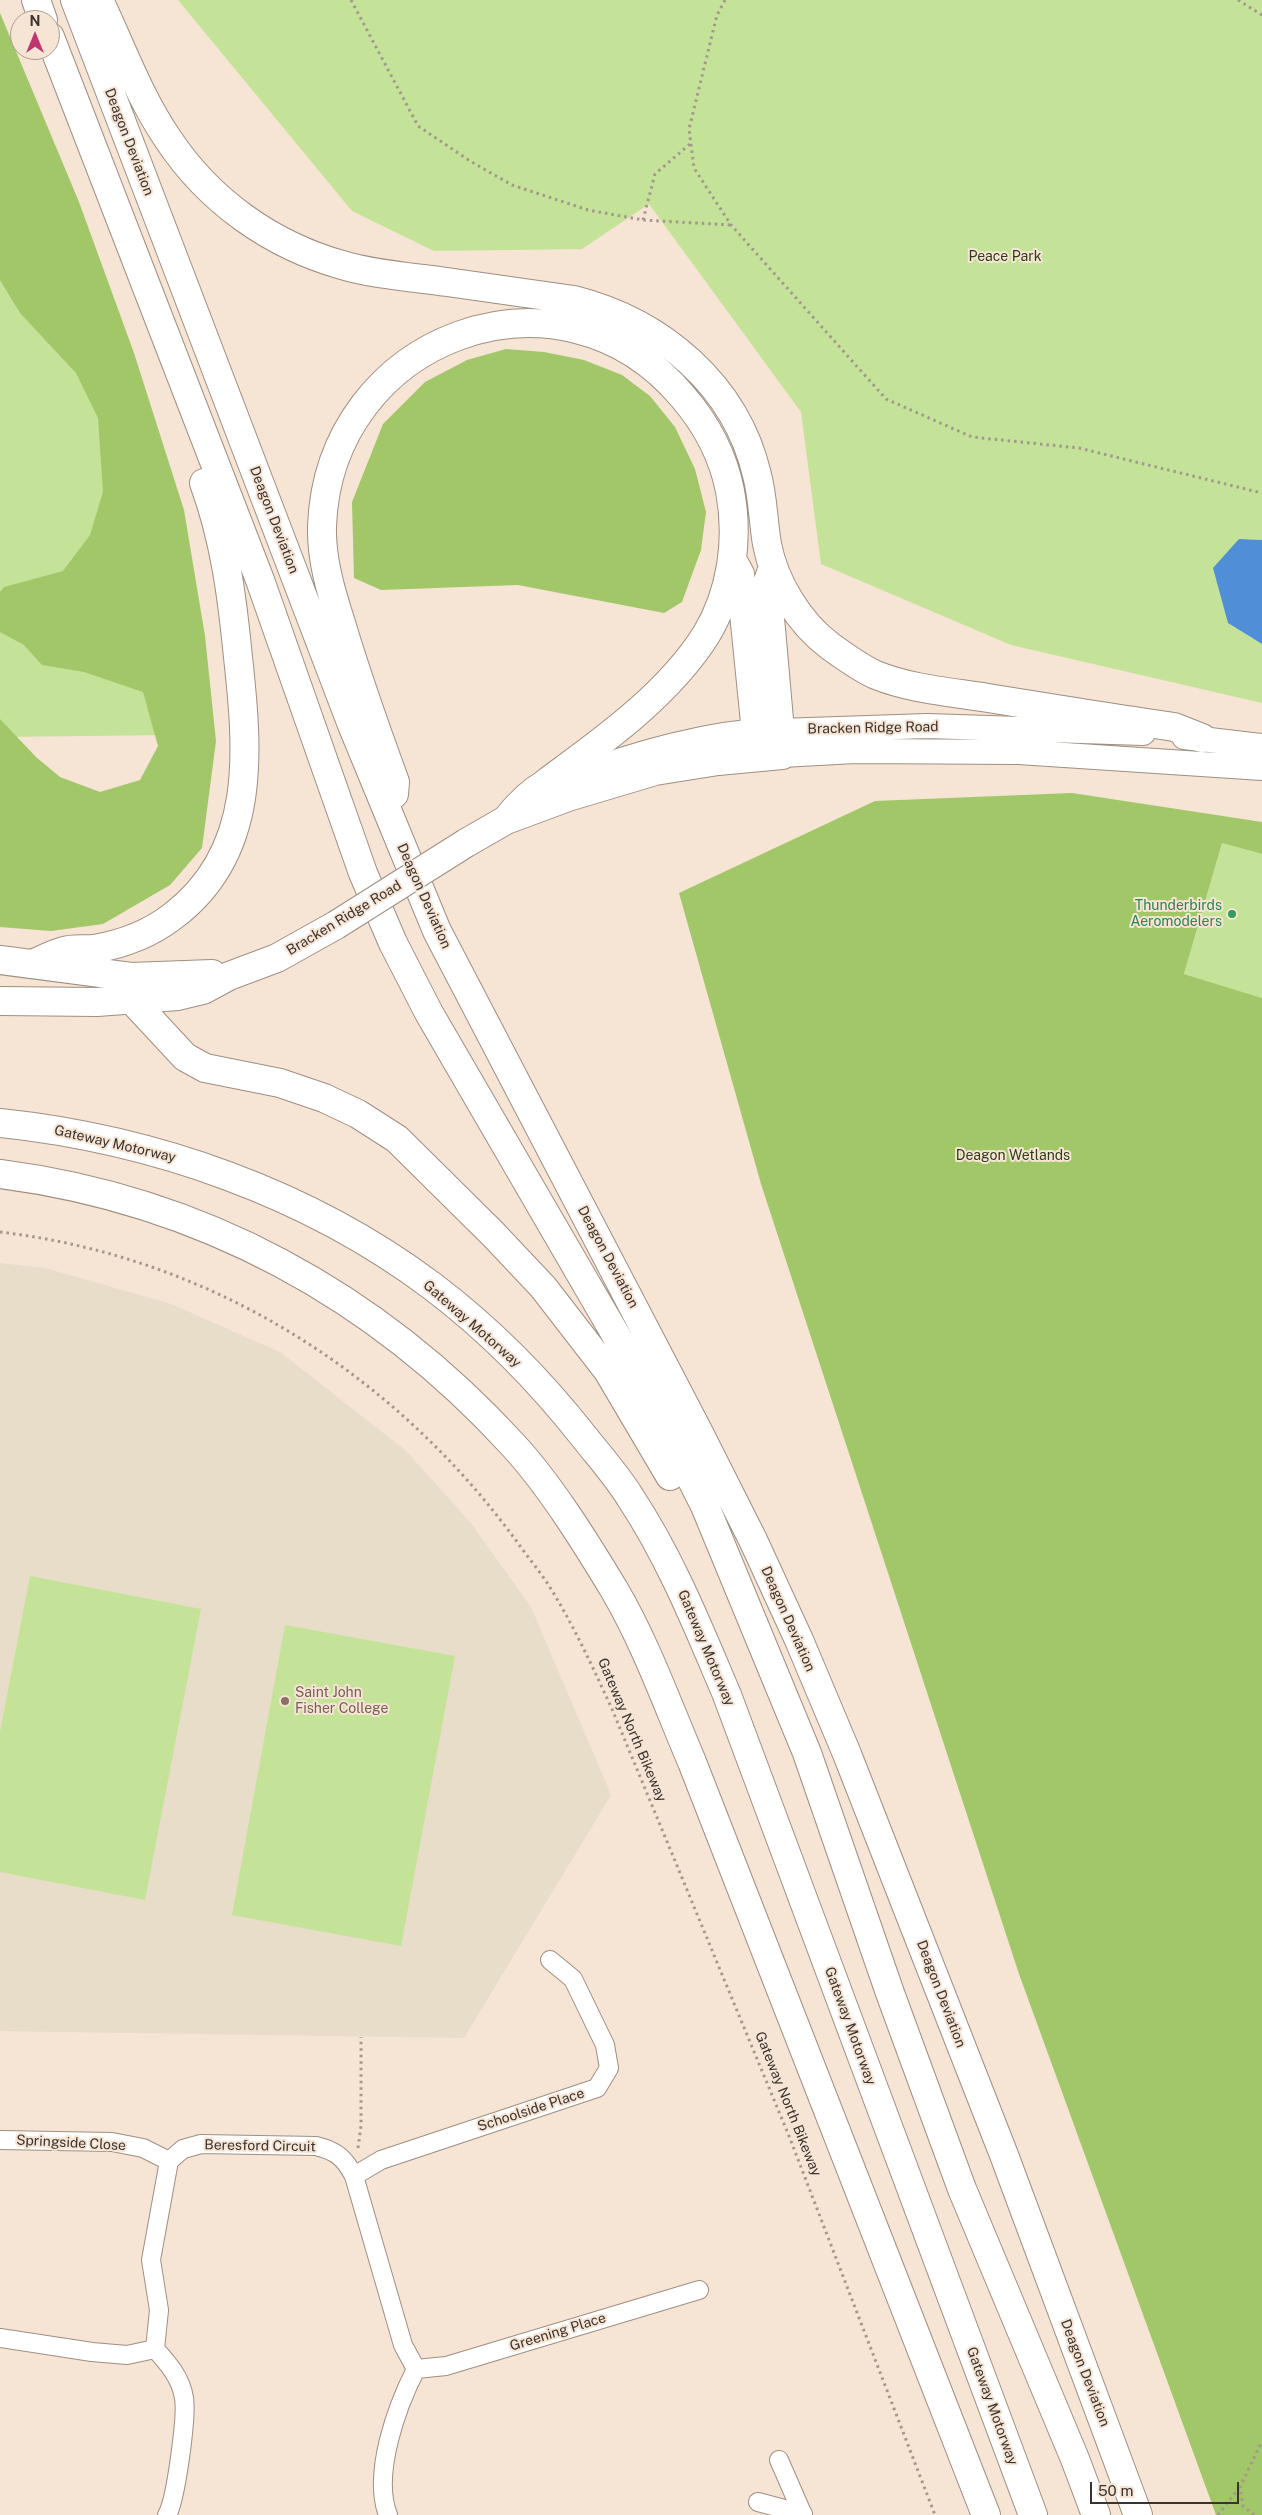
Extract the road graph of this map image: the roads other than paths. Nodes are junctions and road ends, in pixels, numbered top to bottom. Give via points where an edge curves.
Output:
1 (75, 0) edge
2 (99, 0) edge
3 (59, 60) edge
4 (195, 412) junction
5 (732, 559) junction
6 (773, 567) junction
7 (1202, 738) junction
8 (769, 744) junction
9 (1262, 746) edge
10 (1262, 768) edge
11 (547, 782) junction
12 (391, 820) junction
13 (506, 820) junction
14 (0, 960) edge
15 (32, 964) junction
16 (229, 976) junction
17 (132, 1000) junction
18 (0, 1001) edge
19 (0, 1123) edge
20 (0, 1174) edge
21 (705, 1506) junction
22 (550, 1960) dead end
23 (0, 2140) edge
24 (169, 2161) junction
25 (354, 2176) junction
26 (698, 2290) dead end
27 (0, 2338) edge
28 (155, 2349) junction
29 (416, 2369) junction
30 (779, 2460) dead end
31 (758, 2502) dead end
32 (803, 2514) edge
33 (167, 2515) edge
34 (388, 2515) edge
35 (986, 2515) edge
36 (1033, 2515) edge
37 (1096, 2515) edge
38 (1138, 2515) edge

1 - 12 main road, Deagon Deviation
2 - 6 main road via 146,101 168,139 194,174 248,222 278,239 342,265 574,300 601,307 637,322 672,345 707,377 728,406 744,439 757,474
3 - 4 main road
4 - 15 main road via 194,456 213,509 231,584 245,723 243,792 233,832 201,889 174,915 139,937 108,946 65,950
4 - 21 main road via 260,580 363,873 393,943 429,1013 638,1372
5 - 8 main road via 740,574
5 - 11 main road via 718,610 706,635 684,664 651,698
5 - 12 main road via 733,508 726,470 715,443 673,384 622,345 561,326 498,325 466,332 439,343 398,369 368,397 339,447 329,476 322,530 332,595 395,782
6 - 7 main road via 790,600 816,633 829,646 874,674 892,681 964,694 1174,727
6 - 8 main road via 767,584
7 - 8 main road, Bracken Ridge Road via 1135,732 936,726
7 - 9 main road, Bracken Ridge Road
8 - 10 main road, Bracken Ridge Road via 854,751 992,752
8 - 11 main road, Bracken Ridge Road via 690,742 564,782
8 - 13 main road, Bracken Ridge Road via 655,771
11 - 13 main road, Bracken Ridge Road via 523,800
12 - 38 main road, Deagon Deviation via 442,940 698,1431 799,1640 1004,2155
13 - 16 main road, Bracken Ridge Road, bridge via 336,925 277,958
14 - 15 main road, Bracken Ridge Road
15 - 16 main road, Bracken Ridge Road via 131,977 160,978 201,973
16 - 17 main road, Bracken Ridge Road via 203,990 158,999
17 - 18 main road, Bracken Ridge Road
17 - 21 main road via 185,1057 205,1068 280,1083 324,1098 358,1114 397,1139 543,1287 608,1371 673,1482
19 - 36 main road, Gateway Motorway via 109,1140 189,1161 292,1204 364,1242 432,1286 505,1350 568,1416 629,1495 662,1548 686,1598 733,1713
20 - 35 main road via 51,1180 129,1200 204,1226 284,1263 345,1299 408,1345 457,1388 514,1446 570,1519 616,1593 692,1762
21 - 37 main road via 807,1753 962,2188
22 - 25 street, Schoolside Place via 573,1979 605,2045 609,2068 597,2088 380,2160
23 - 24 street, Springside Close via 112,2142 143,2148
24 - 25 street, Beresford Circuit via 183,2150 201,2144 316,2146 332,2150 345,2159
24 - 28 street via 151,2260 159,2310
25 - 29 street, Beresford Circuit via 403,2345
26 - 29 street, Greening Place via 446,2366
27 - 28 street via 109,2354 127,2355
28 - 33 street via 173,2368 184,2397 185,2420
29 - 34 street via 401,2397 384,2468
30 - 32 street
31 - 32 street

